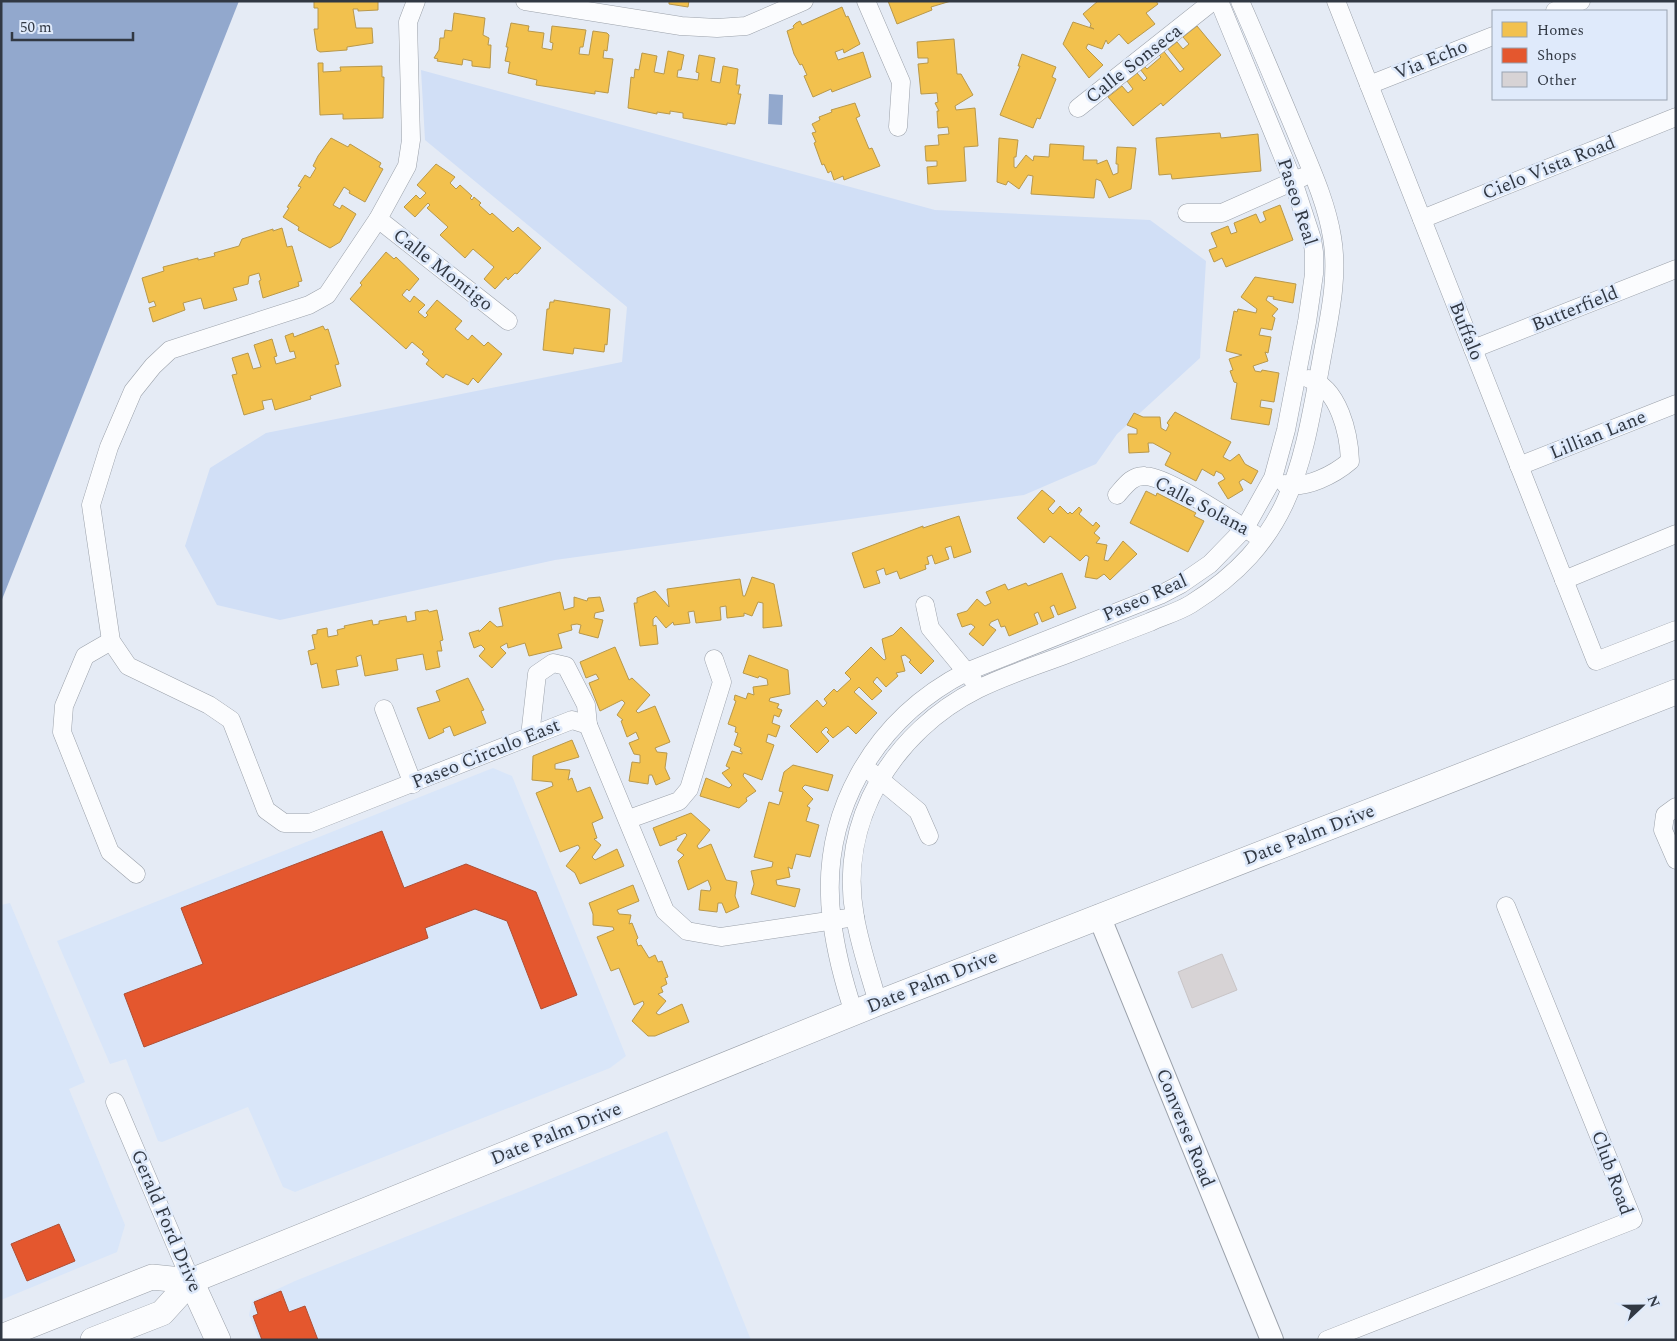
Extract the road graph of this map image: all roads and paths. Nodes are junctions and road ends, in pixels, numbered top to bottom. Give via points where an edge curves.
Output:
1 (416, 1) edge
2 (525, 1) edge
3 (804, 1) edge
4 (866, 1) edge
5 (1213, 1) edge
6 (1219, 1) edge
7 (1240, 1) edge
8 (1336, 1) edge
9 (1581, 1) edge
10 (1558, 10) edge
11 (1492, 36) edge
12 (1369, 85) junction
13 (1078, 108) dead end
14 (1676, 117) edge
15 (898, 127) dead end
16 (1312, 173) junction
17 (1293, 181) junction
18 (1187, 213) dead end
19 (378, 219) junction
20 (1422, 219) junction
21 (1676, 269) edge
22 (508, 321) dead end
23 (1473, 349) junction
24 (1297, 375) junction
25 (1317, 382) junction
26 (1676, 404) edge
27 (1519, 466) junction
28 (1272, 480) junction
29 (1292, 486) junction
30 (1117, 494) dead end
31 (1245, 528) junction
32 (1676, 534) edge
33 (1264, 539) junction
34 (1564, 580) junction
35 (925, 605) dead end
36 (1120, 611) junction
37 (1676, 630) edge
38 (1128, 631) junction
39 (111, 641) junction
40 (714, 659) dead end
41 (966, 672) junction
42 (979, 688) junction
43 (1676, 692) edge
44 (384, 709) dead end
45 (588, 725) junction
46 (530, 736) junction
47 (862, 766) junction
48 (880, 778) junction
49 (413, 784) junction
50 (1676, 807) edge
51 (629, 819) junction
52 (929, 836) dead end
53 (1676, 860) edge
54 (136, 874) dead end
55 (1506, 906) dead end
56 (1099, 916) junction
57 (854, 917) junction
58 (831, 920) junction
59 (878, 1003) junction
60 (854, 1013) junction
61 (115, 1102) dead end
62 (191, 1281) junction
63 (1, 1337) edge
64 (93, 1340) edge
65 (218, 1340) edge
66 (1272, 1340) edge
67 (1327, 1340) edge

1 - 19 street via 408,22 411,140 407,166
2 - 3 street via 681,26 717,28 746,26
4 - 15 street via 900,82
5 - 13 street, Calle Sonseca
6 - 17 street, Paseo Real
7 - 16 street, Paseo Real
8 - 12 street, Buffalo
9 - 10 street
11 - 12 street, Via Echo
12 - 20 street, Buffalo
14 - 20 street, Cielo Vista Road
16 - 17 street
16 - 25 street, Paseo Real via 1325,206 1333,240 1334,262 1333,294
17 - 18 street via 1222,213
17 - 24 street, Paseo Real via 1312,239 1314,260 1312,298
19 - 22 street, Calle Montigo
19 - 39 street via 327,295 309,305 170,350 133,391 91,505
20 - 23 street, Buffalo
21 - 23 street, Butterfield
23 - 27 street, Buffalo
24 - 25 street
24 - 28 street, Paseo Real
25 - 29 street, Paseo Real via 1306,445
25 - 29 street via 1333,398 1349,436 1350,461 1338,471
26 - 27 street, Lillian Lane
27 - 34 street, Buffalo
28 - 29 street
28 - 31 street, Paseo Real
29 - 33 street, Paseo Real via 1284,507
30 - 31 street, Calle Solana via 1133,478 1145,476 1168,483
31 - 33 street, Calle Solana
31 - 36 street, Paseo Real via 1226,550 1195,575 1160,595
32 - 34 street
33 - 38 street, Paseo Real via 1214,589 1188,606
34 - 37 street, Buffalo via 1596,661
35 - 41 street via 930,628
36 - 38 street
36 - 41 street, Paseo Real
38 - 42 street, Paseo Real
39 - 49 street, Paseo Circulo East via 128,666 209,705 231,720 266,810 284,823 310,822
39 - 54 street via 85,656 64,706 62,732 110,852
40 - 51 street via 722,682 689,789 679,801
41 - 42 street
41 - 47 street, Paseo Real via 928,693 911,708
42 - 48 street, Paseo Real via 948,706 916,731
43 - 56 main road, Date Palm Drive
44 - 49 street
45 - 46 street, Paseo Circulo East via 572,720
45 - 46 street via 586,705 566,666 553,663 537,674
45 - 51 street, Paseo Circulo East
46 - 49 street, Paseo Circulo East
47 - 48 street
47 - 58 street, Paseo Real via 836,842
48 - 52 street via 918,811
48 - 57 street, Paseo Real via 863,814 855,848 852,873
50 - 53 street via 1665,815 1663,830
51 - 58 street, Paseo Circulo East via 665,911 686,931 721,938
55 - 67 street, Club Road via 1633,1220
56 - 59 main road, Date Palm Drive
56 - 66 street, Converse Road
57 - 58 street, Paseo Circulo East
57 - 59 street, Paseo Real
58 - 60 street, Paseo Real via 843,980
59 - 60 main road, Date Palm Drive
60 - 62 main road, Date Palm Drive
61 - 62 street, Gerald Ford Drive
62 - 63 main road, Date Palm Drive via 152,1278
62 - 64 main road, Date Palm Drive via 162,1313
62 - 65 main road, Gerald Ford Drive

